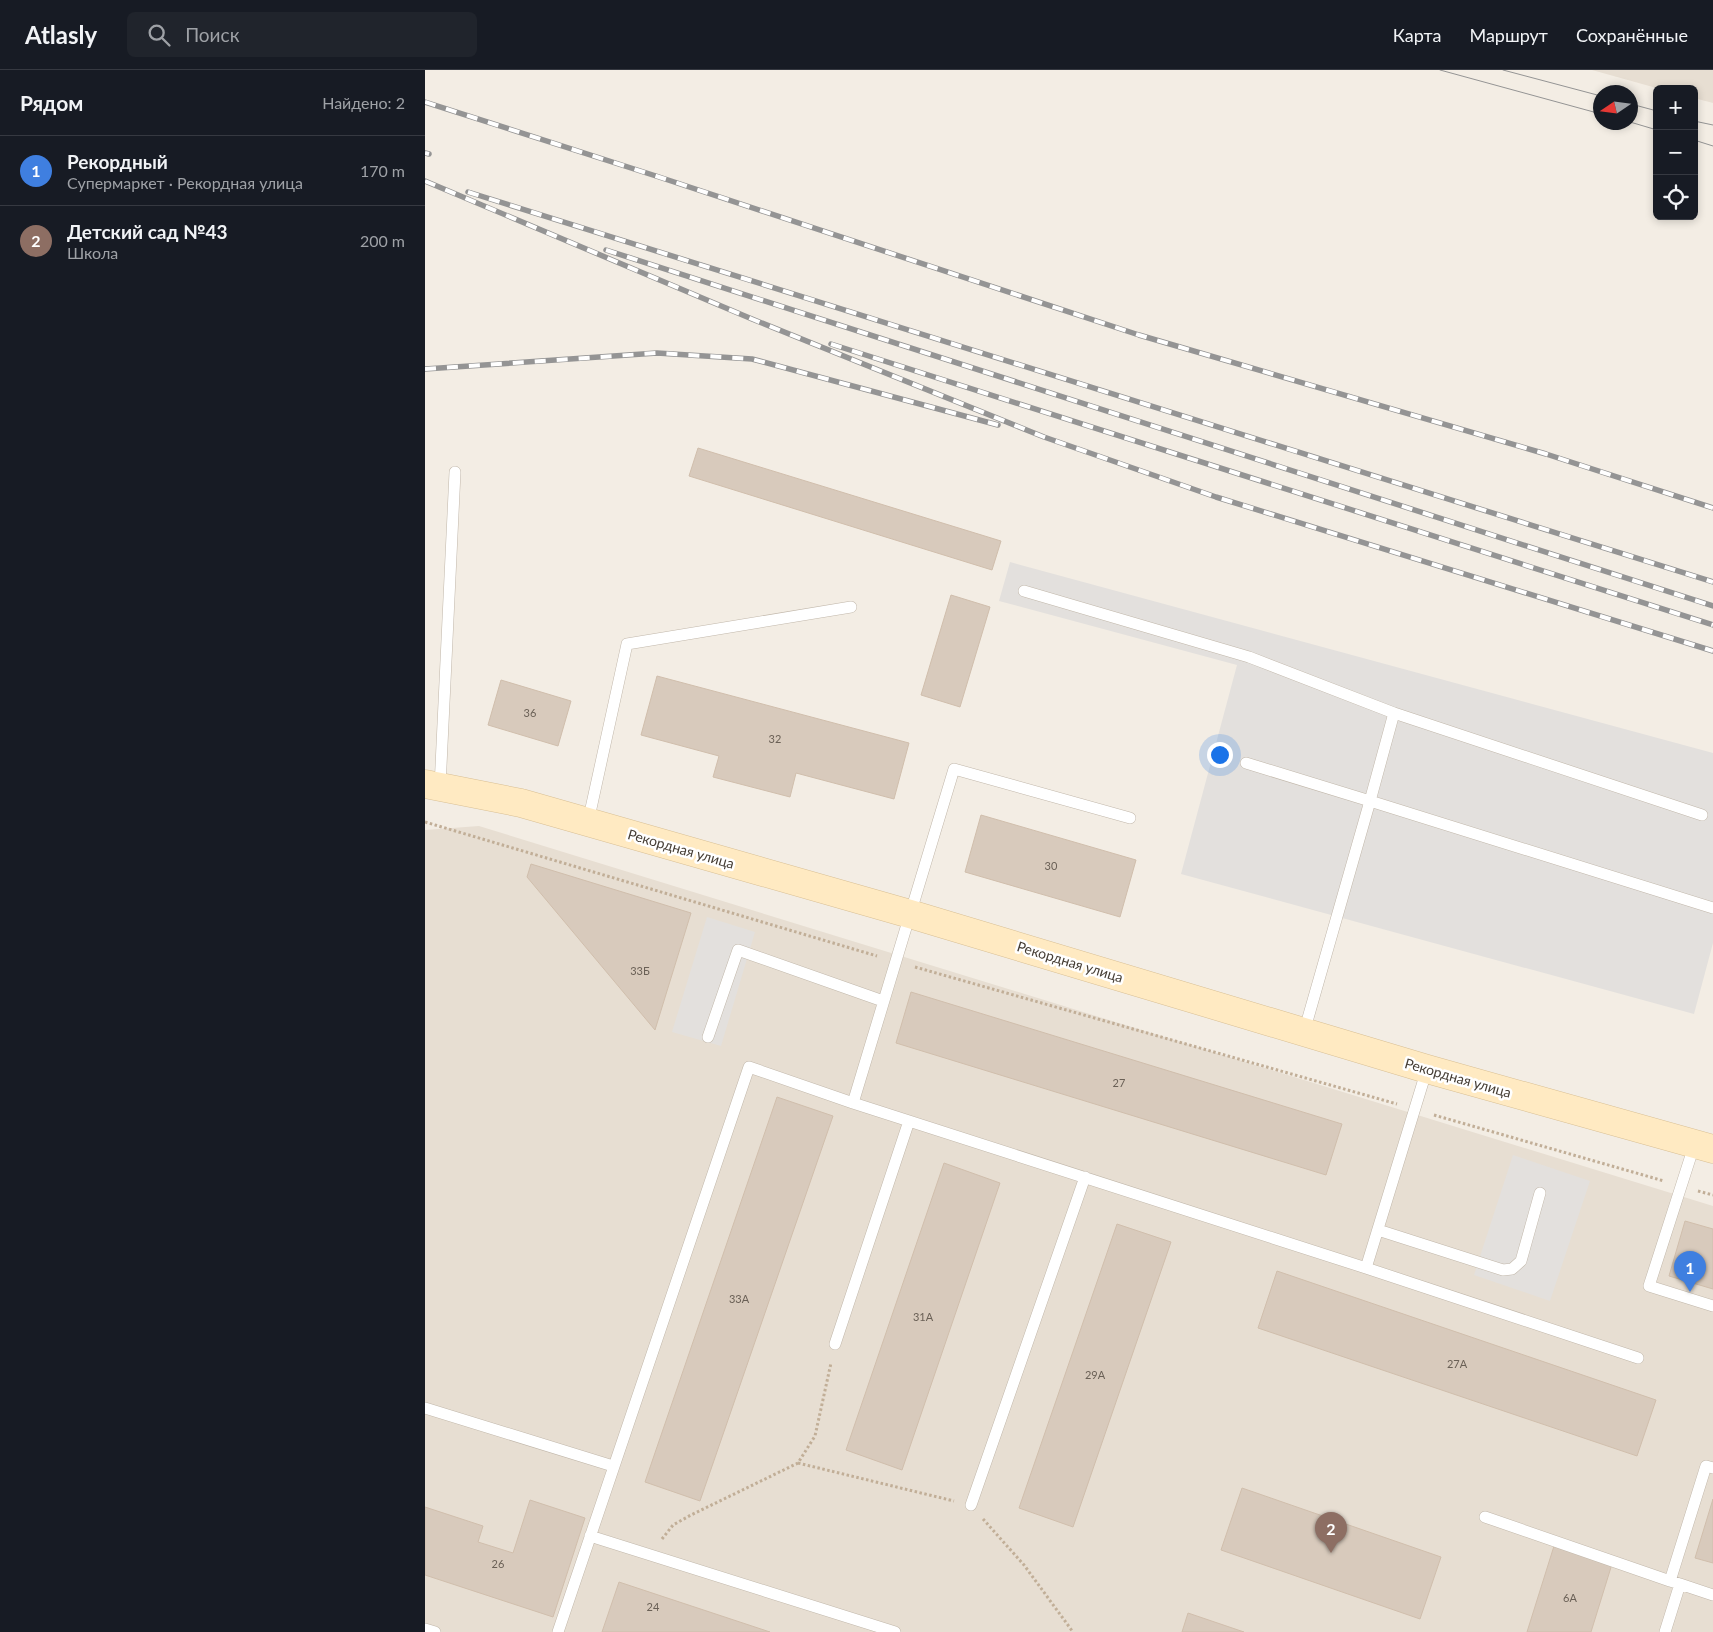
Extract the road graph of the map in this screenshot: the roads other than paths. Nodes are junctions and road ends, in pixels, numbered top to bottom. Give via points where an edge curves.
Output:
1 (455, 472) dead end
2 (1024, 591) dead end
3 (851, 607) dead end
4 (1394, 713) junction
5 (1246, 763) dead end
6 (432, 786) edge
7 (1370, 801) junction
8 (1702, 815) dead end
9 (1131, 818) dead end
10 (588, 822) junction
11 (1713, 908) edge
12 (911, 914) junction
13 (883, 1001) junction
14 (1304, 1032) junction
15 (708, 1037) dead end
16 (1427, 1069) junction
17 (853, 1103) junction
18 (909, 1121) junction
19 (1704, 1146) edge
20 (1085, 1177) junction
21 (1540, 1193) dead end
22 (1377, 1230) junction
23 (1365, 1268) junction
24 (1713, 1306) edge
25 (835, 1344) road end
26 (1638, 1358) dead end
27 (425, 1408) edge
28 (613, 1466) junction
29 (1713, 1468) edge
30 (971, 1505) road end
31 (1485, 1517) dead end
32 (590, 1536) junction
33 (1675, 1583) junction
34 (1713, 1594) edge
35 (425, 1630) edge
36 (435, 1632) edge
37 (558, 1632) edge
38 (895, 1632) edge
39 (1665, 1632) edge

1 - 6 lane
2 - 4 lane via 1249,657
3 - 10 lane via 627,644
4 - 7 lane
4 - 8 lane
5 - 7 lane
6 - 10 main road, Рекордная улица via 521,803
7 - 11 lane
7 - 14 lane
9 - 12 lane via 954,768
10 - 12 main road, Рекордная улица
12 - 13 lane
12 - 14 main road, Рекордная улица
13 - 15 lane via 738,950
13 - 17 lane
14 - 16 main road, Рекордная улица
16 - 19 main road, Рекордная улица
16 - 22 lane
17 - 18 lane
17 - 28 lane via 749,1067
18 - 20 lane
18 - 25 lane
19 - 24 lane via 1682,1186 1649,1286
20 - 23 lane
20 - 30 lane
21 - 22 lane via 1521,1261 1512,1270 1503,1270
22 - 23 lane
23 - 26 lane
27 - 28 lane
28 - 32 lane
29 - 33 lane via 1706,1466
31 - 33 lane
32 - 37 lane
32 - 38 lane
33 - 34 lane
33 - 39 lane
35 - 36 lane

